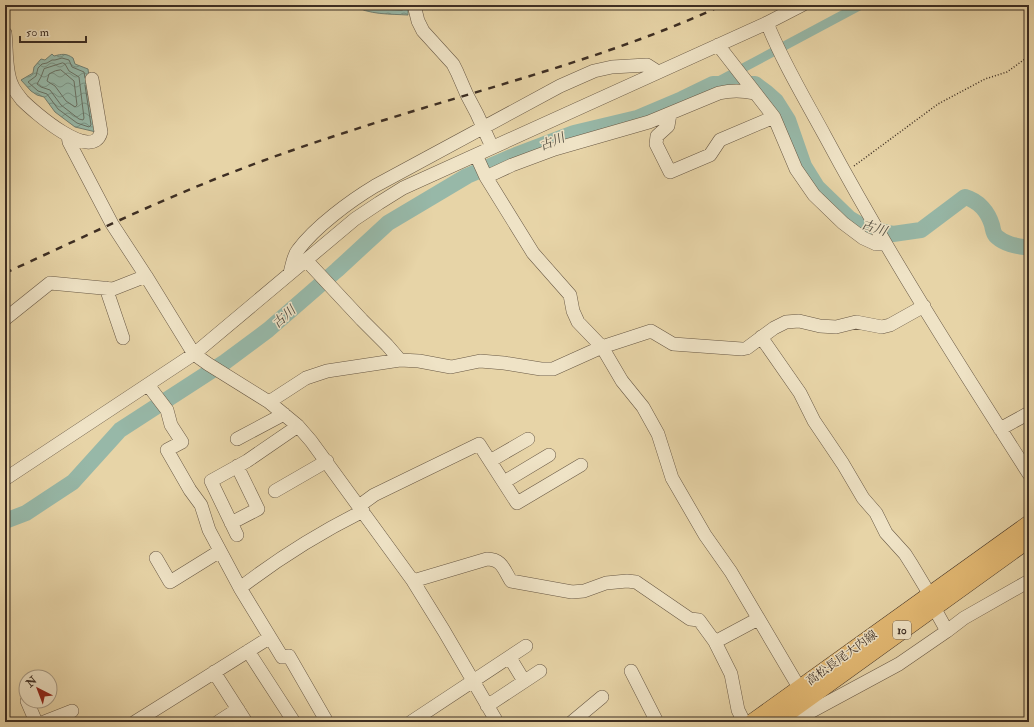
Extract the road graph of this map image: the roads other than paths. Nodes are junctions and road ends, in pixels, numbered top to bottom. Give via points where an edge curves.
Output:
1 (414, 5) edge
2 (802, 5) edge
3 (767, 23) junction
4 (5, 33) edge
5 (718, 45) junction
6 (658, 72) junction
7 (92, 79) dead end
8 (753, 91) junction
9 (670, 114) junction
10 (774, 117) junction
11 (483, 128) junction
12 (68, 136) junction
13 (492, 147) junction
14 (482, 167) junction
15 (884, 242) junction
16 (306, 260) junction
17 (290, 274) junction
18 (146, 276) junction
19 (106, 288) junction
20 (924, 306) junction
21 (5, 319) edge
22 (123, 338) dead end
23 (761, 338) junction
24 (602, 347) junction
25 (194, 354) junction
26 (400, 360) junction
27 (148, 385) junction
28 (269, 402) junction
29 (1029, 413) edge
30 (284, 414) junction
31 (298, 426) junction
32 (1000, 430) junction
33 (528, 439) dead end
34 (237, 440) dead end
35 (549, 455) dead end
36 (327, 461) junction
37 (490, 461) junction
38 (581, 465) dead end
39 (237, 466) junction
40 (1029, 474) edge
41 (5, 479) edge
42 (504, 482) junction
43 (275, 491) dead end
44 (361, 508) junction
45 (231, 523) junction
46 (1029, 524) edge
47 (237, 535) dead end
48 (1029, 539) edge
49 (220, 551) junction
50 (156, 558) dead end
51 (413, 581) junction
52 (1029, 581) edge
53 (240, 588) junction
54 (932, 601) junction
55 (758, 619) junction
56 (947, 631) junction
57 (269, 638) junction
58 (714, 642) junction
59 (526, 646) dead end
60 (248, 651) junction
61 (510, 658) junction
62 (540, 671) dead end
63 (631, 671) dead end
64 (214, 672) junction
65 (524, 681) junction
66 (474, 682) junction
67 (803, 693) junction
68 (602, 697) dead end
69 (488, 706) junction
70 (30, 709) edge
71 (238, 709) junction
72 (72, 711) dead end
73 (789, 711) junction
74 (153, 717) edge
75 (292, 721) edge
76 (36, 722) edge
77 (44, 722) edge
78 (135, 722) edge
79 (218, 722) edge
80 (246, 722) edge
81 (327, 722) edge
82 (411, 722) edge
83 (497, 722) edge
84 (572, 722) edge
85 (657, 722) edge
86 (744, 722) edge
87 (753, 722) edge
88 (775, 722) edge

1 - 11 street via 418,21 424,31 453,64
2 - 3 street
3 - 5 street
3 - 15 street via 782,57
4 - 12 street via 12,84 22,100
5 - 6 street
5 - 8 street
6 - 11 street via 647,65 594,71 560,86
6 - 13 street
7 - 12 street via 100,137 95,141 81,141
8 - 9 street via 731,90 719,93
8 - 10 street
9 - 10 street via 668,126 657,136 656,144 670,172 710,155 720,140
9 - 14 street via 512,164
10 - 15 street via 796,169 814,194 843,223 863,238 876,244
11 - 13 street
11 - 17 street via 353,200 316,230 297,251
12 - 18 street via 68,142 112,224
13 - 14 street
14 - 16 street via 403,188 355,219
14 - 24 street via 533,253 570,295 578,322
15 - 20 street
16 - 17 street
16 - 26 street
17 - 25 street
18 - 19 street via 113,289
18 - 25 street
19 - 21 street via 50,283
19 - 22 street
20 - 23 street via 882,327 856,322 836,327 799,321 786,322
20 - 32 street
23 - 24 street via 742,349 673,344 652,330
23 - 54 street via 798,390 862,498 876,513 886,533 905,554
24 - 26 street via 553,368 541,369 480,361 451,367
24 - 55 street via 622,382 643,407 658,434 672,478
25 - 27 street
25 - 28 street
26 - 28 street via 327,370 306,378
27 - 41 street
27 - 49 street via 167,410 171,425 182,442 167,450 201,505 209,530
28 - 30 street
29 - 32 street
30 - 31 street
30 - 34 street
31 - 36 street
31 - 39 street
32 - 40 street
33 - 37 street
35 - 42 street
36 - 43 street
36 - 44 street
37 - 42 street
37 - 44 street via 479,444 374,495
38 - 42 street via 517,503
39 - 45 street via 211,480
39 - 45 street via 258,509
44 - 51 street
44 - 53 street via 295,549
45 - 47 street
46 - 54 main road, 高松長尾大内線 / 10
48 - 54 main road, 高松長尾大内線 / 10
49 - 50 street via 170,582
49 - 53 street
51 - 58 street via 494,559 500,563 511,581 572,592 584,591 606,583 636,582 690,619 699,620
51 - 66 street
52 - 56 street via 964,618
53 - 57 street
54 - 56 street
54 - 67 main road, 高松長尾大内線 / 10
55 - 58 street
55 - 67 street
56 - 73 street via 899,664 816,710 799,718
57 - 60 street
57 - 81 street via 282,657 288,656
58 - 86 street via 731,674 738,710
59 - 61 street
60 - 64 street
60 - 75 street
61 - 65 street
61 - 66 street
62 - 65 street
63 - 85 street
64 - 71 street
64 - 74 street
65 - 69 street
66 - 69 street
66 - 82 street
67 - 73 main road, 高松長尾大内線 / 10
67 - 87 main road, 高松長尾大内線 / 10
68 - 84 street
69 - 83 street
70 - 76 street
71 - 79 street
71 - 80 street
72 - 77 street
73 - 88 main road, 高松長尾大内線 / 10
74 - 78 street

